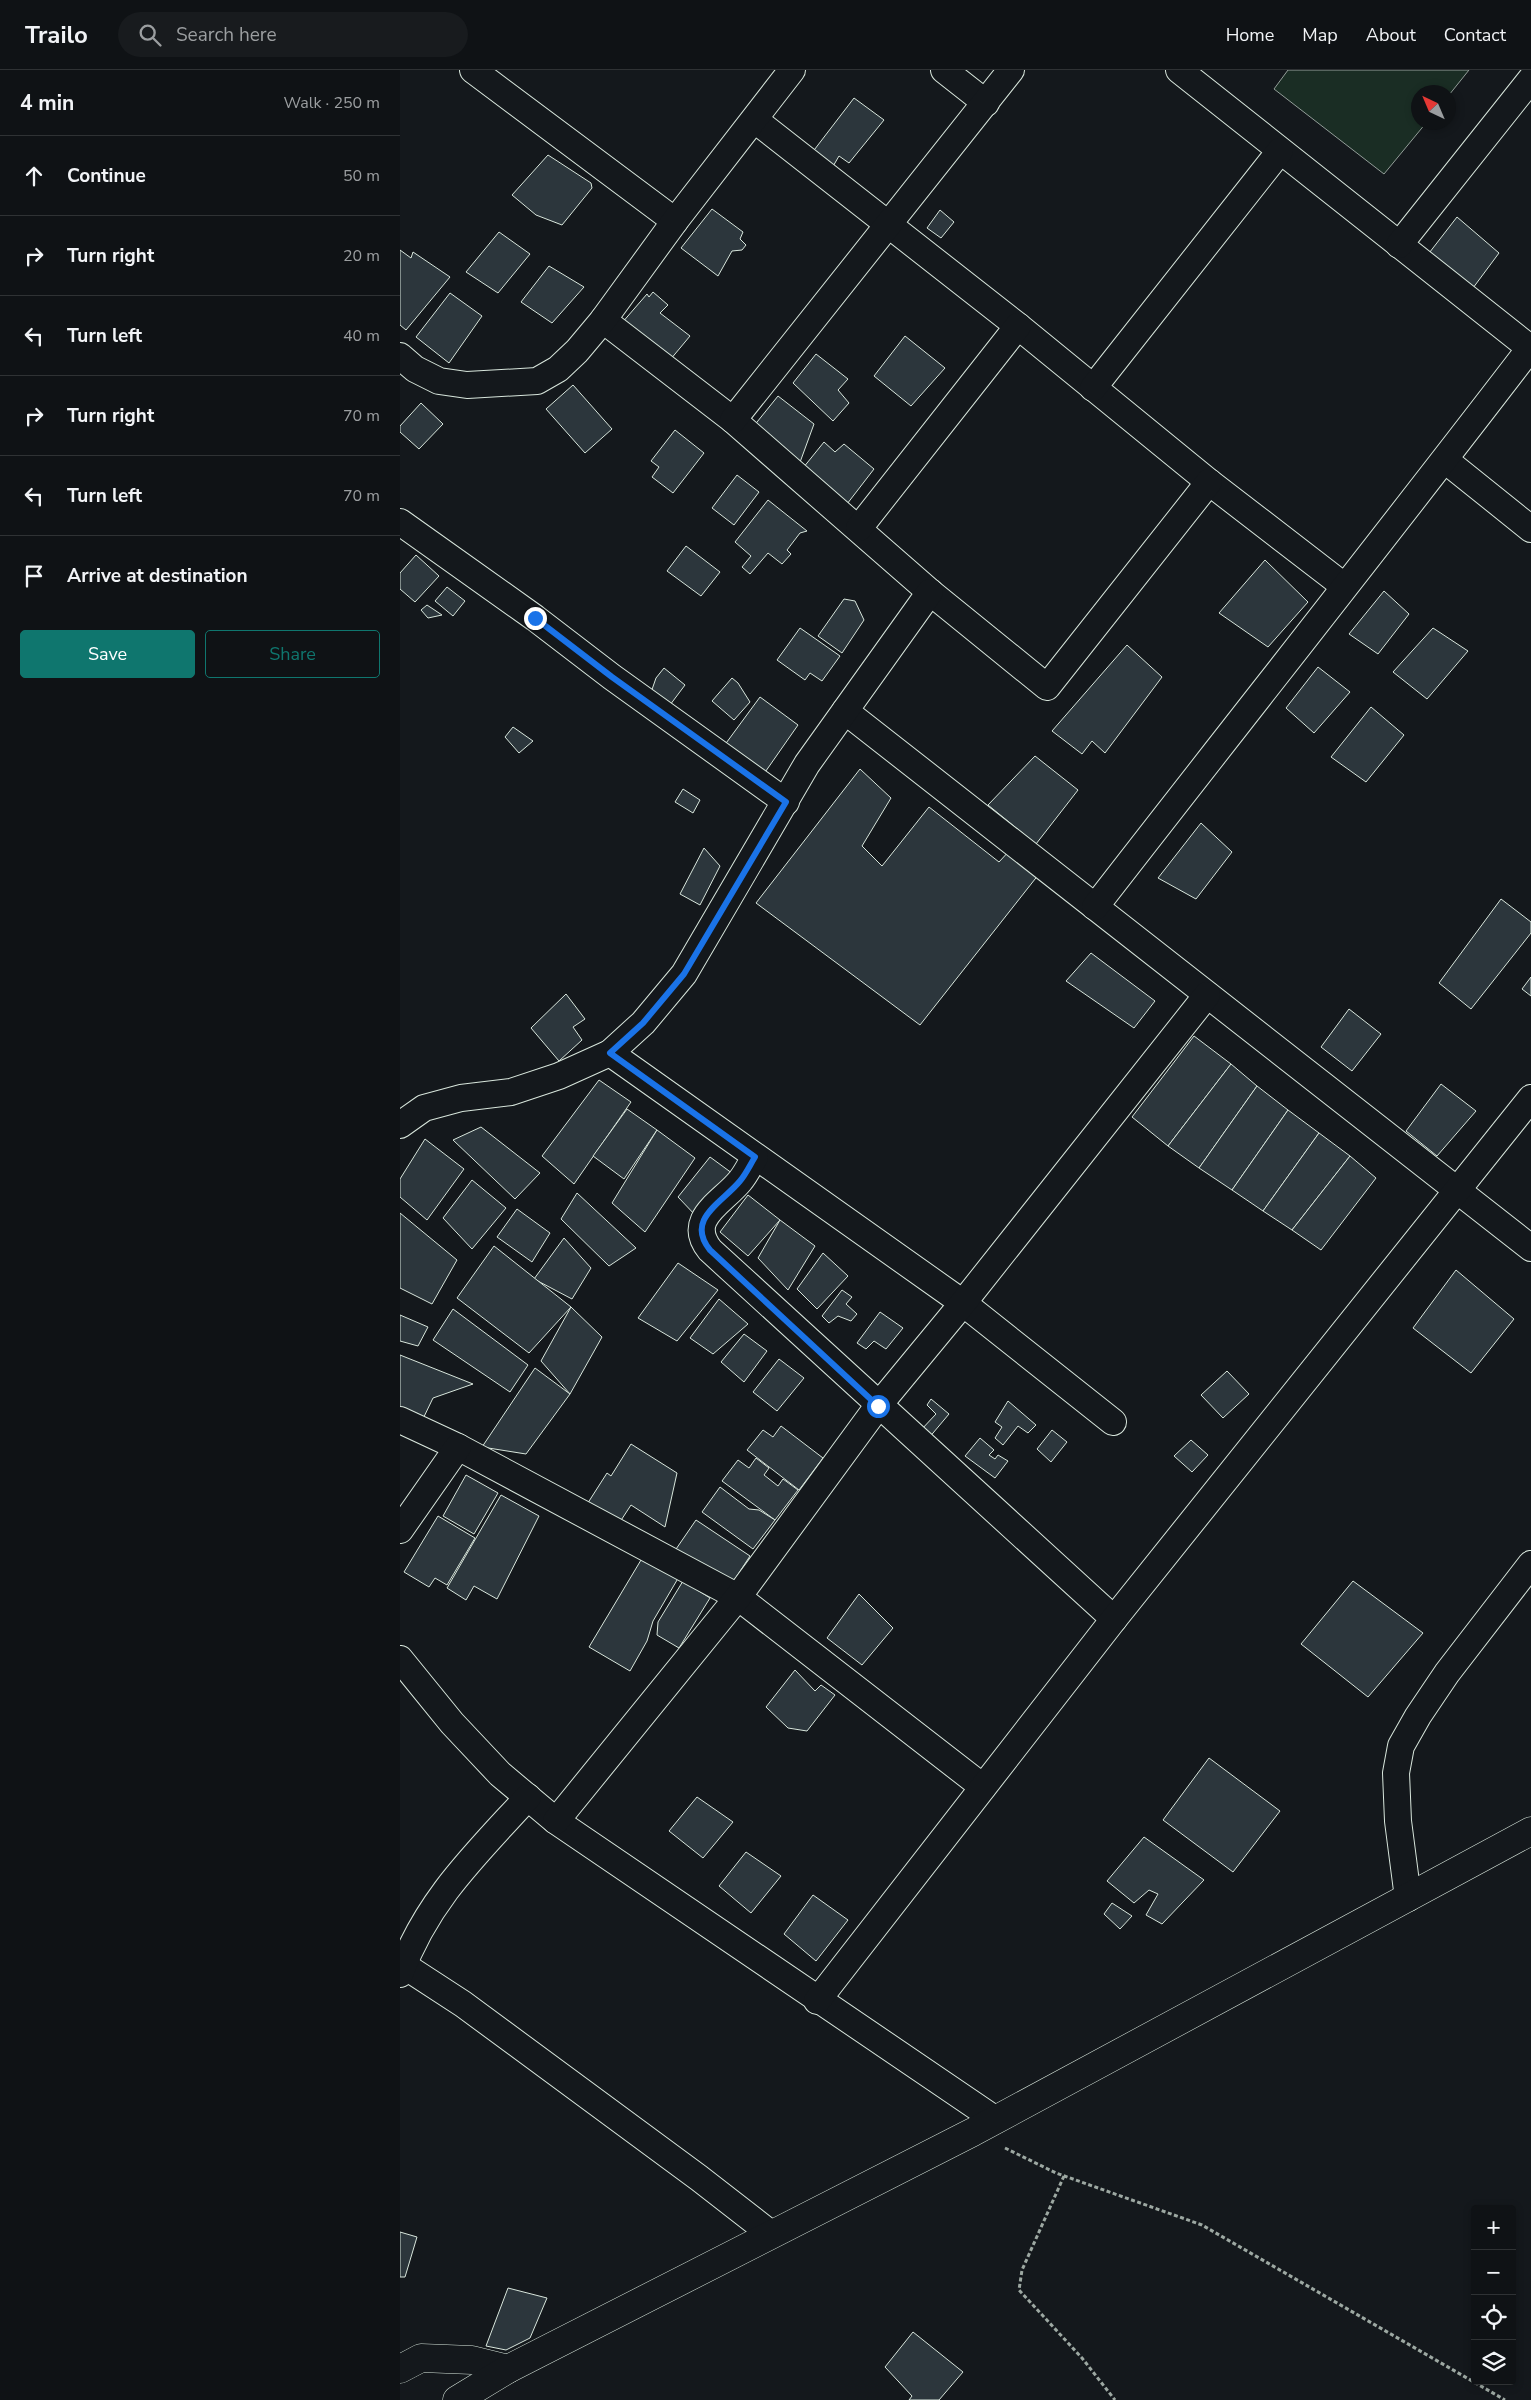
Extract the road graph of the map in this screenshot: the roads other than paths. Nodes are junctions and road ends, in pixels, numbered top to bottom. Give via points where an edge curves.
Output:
1 (473, 70) edge
2 (792, 70) edge
3 (944, 70) edge
4 (1011, 70) edge
5 (1179, 70) edge
6 (1208, 79) edge
7 (1531, 79) edge
8 (986, 103) junction
9 (756, 120) junction
10 (1280, 150) junction
11 (675, 221) junction
12 (888, 226) junction
13 (1399, 245) junction
14 (603, 320) junction
15 (1018, 326) junction
16 (1530, 348) edge
17 (400, 356) edge
18 (1093, 388) junction
19 (733, 420) junction
20 (1445, 460) junction
21 (1209, 482) junction
22 (400, 522) edge
23 (859, 528) junction
24 (1531, 529) edge
25 (1344, 586) junction
26 (930, 592) junction
27 (845, 711) junction
28 (786, 802) junction
29 (1095, 907) junction
30 (1207, 995) junction
31 (610, 1053) junction
32 (1531, 1098) edge
33 (400, 1125) edge
34 (755, 1157) junction
35 (1458, 1191) junction
36 (1531, 1248) edge
37 (963, 1304) junction
38 (878, 1406) junction
39 (400, 1420) edge
40 (1113, 1422) dead end
41 (458, 1447) junction
42 (400, 1530) edge
43 (1531, 1564) edge
44 (738, 1597) junction
45 (1114, 1619) junction
46 (400, 1659) edge
47 (983, 1787) junction
48 (528, 1798) junction
49 (556, 1821) junction
50 (1531, 1831) edge
51 (1408, 1898) junction
52 (401, 1967) edge
53 (817, 2000) junction
54 (984, 2126) junction
55 (771, 2234) junction
56 (407, 2360) edge
57 (508, 2369) junction
58 (457, 2400) edge

1 - 11 street
2 - 9 street
3 - 8 street
4 - 8 street
5 - 6 street
6 - 10 street
7 - 13 street
8 - 12 street
9 - 11 street
9 - 12 street
10 - 13 street
10 - 18 street
11 - 14 street
12 - 15 street
12 - 19 street
13 - 16 street
14 - 17 street via 578,352 537,381 467,385 439,381
14 - 19 street
15 - 18 street
15 - 23 street
16 - 20 street
18 - 21 street
19 - 23 street
20 - 24 street
20 - 25 street
21 - 25 street
21 - 26 street via 1047,687
22 - 28 street
23 - 26 street
25 - 29 street
26 - 27 street
27 - 28 street via 806,764
27 - 29 street
28 - 31 street via 684,974 643,1023
29 - 30 street
30 - 35 street
30 - 37 street
31 - 33 street via 559,1076 512,1092 461,1098 424,1108
31 - 34 street
32 - 35 street
34 - 37 street
34 - 38 street via 741,1180 703,1218 702,1240
35 - 36 street
35 - 45 street
37 - 38 street
37 - 40 street
38 - 44 street
38 - 45 street
39 - 41 street
41 - 42 street
41 - 44 street
43 - 51 street via 1447,1673 1401,1746 1396,1774 1398,1821
44 - 47 street
44 - 49 street
45 - 47 street
46 - 48 street via 452,1723 500,1774
47 - 53 street
48 - 49 street
48 - 52 street via 449,1884 431,1909
49 - 53 street
50 - 51 street
51 - 54 street
52 - 55 street via 463,2004
53 - 54 street
54 - 55 street
55 - 57 street
56 - 57 street via 472,2360
57 - 58 street

